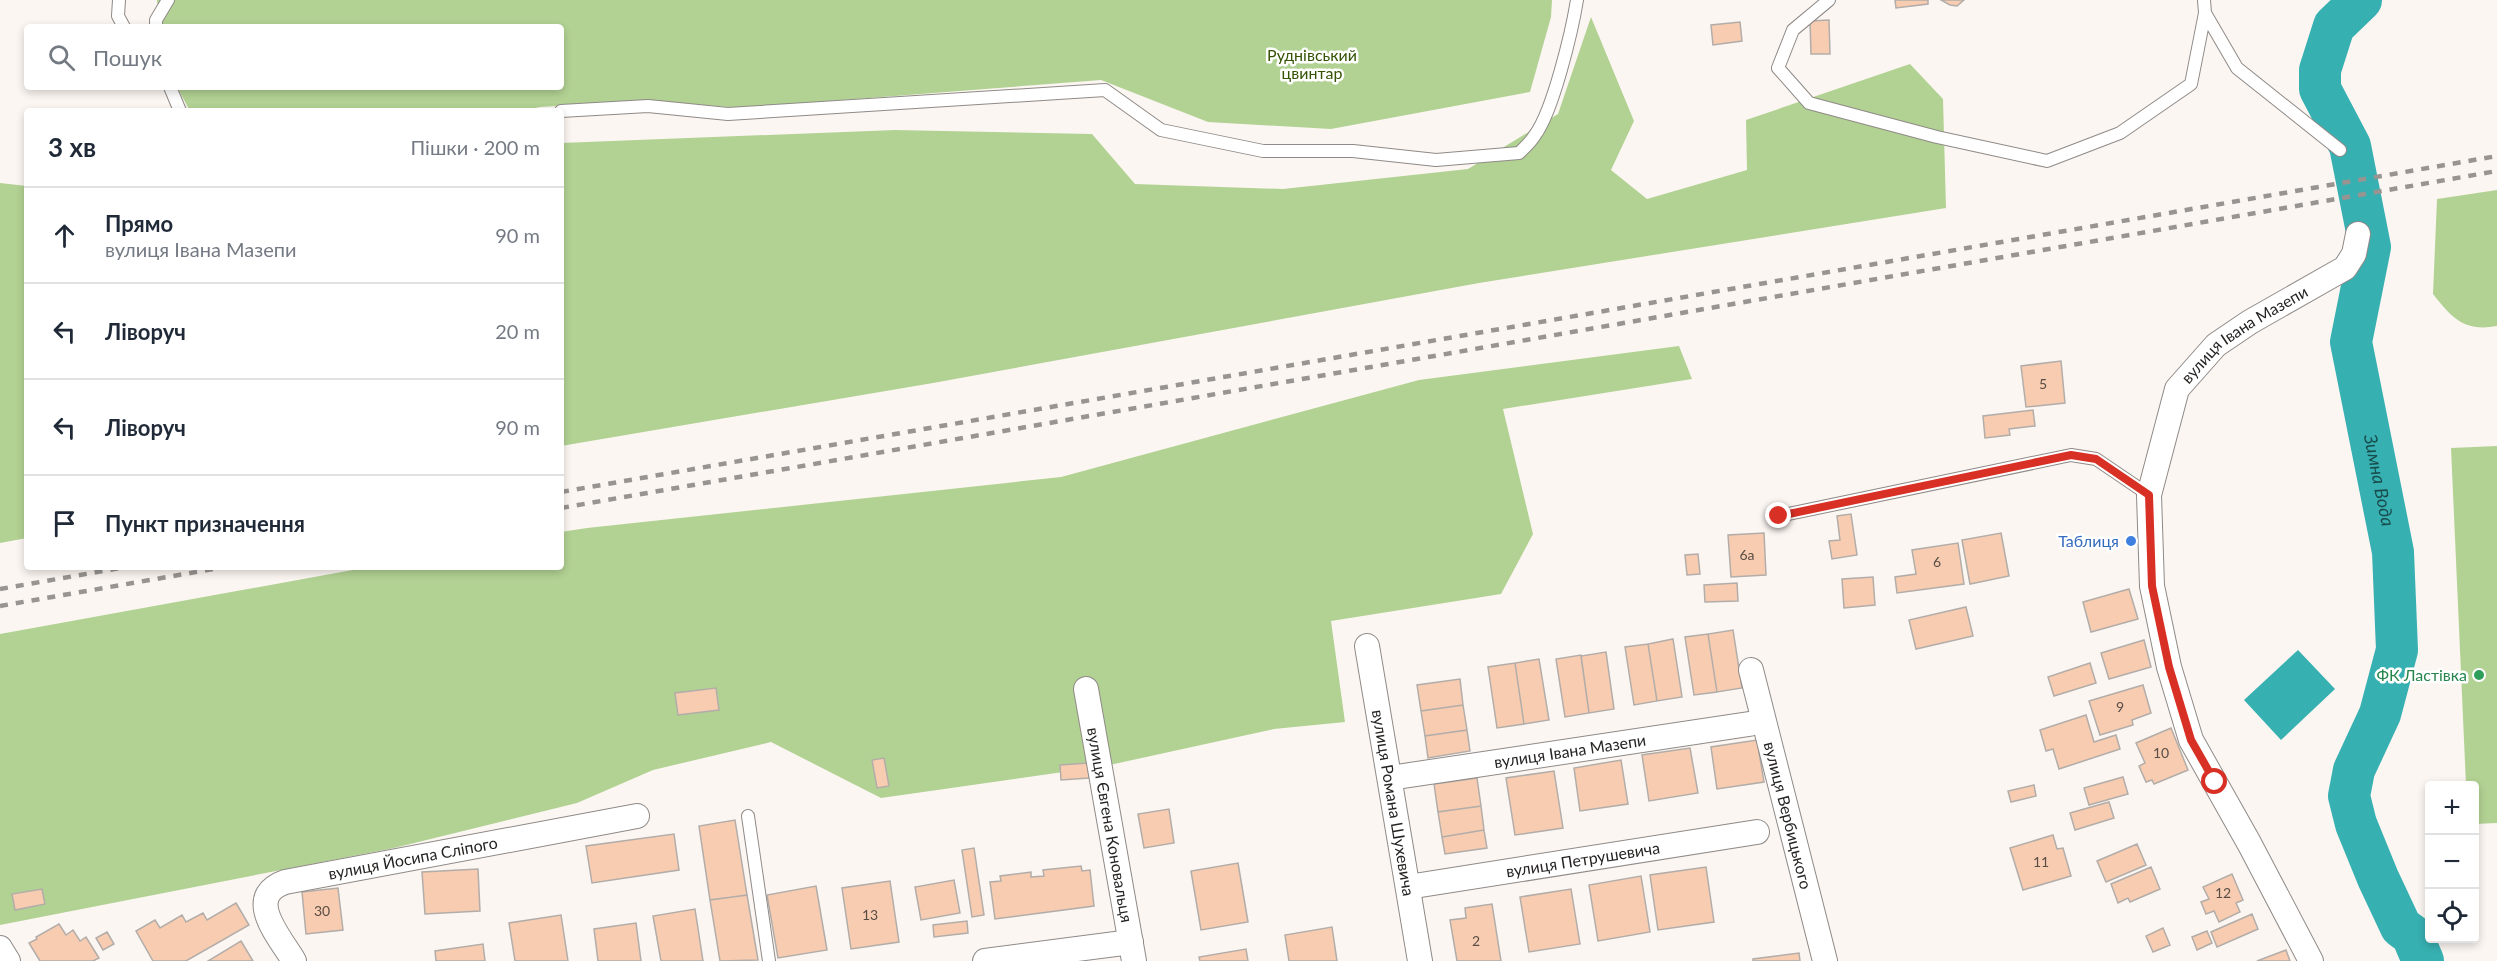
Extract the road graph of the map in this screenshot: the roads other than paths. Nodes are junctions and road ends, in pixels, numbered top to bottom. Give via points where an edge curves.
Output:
1 (119, 0) edge
2 (168, 0) edge
3 (1577, 0) edge
4 (1829, 0) edge
5 (2204, 0) edge
6 (2205, 13) junction
7 (122, 24) edge
8 (156, 24) edge
9 (171, 90) edge
10 (179, 108) edge
11 (564, 111) edge
12 (2340, 150) dead end
13 (2358, 234) dead end
14 (2149, 495) junction
15 (1779, 516) dead end
16 (1367, 646) dead end
17 (1751, 670) dead end
18 (1086, 689) dead end
19 (1749, 724) dead end
20 (1390, 778) junction
21 (637, 816) dead end
22 (748, 816) dead end
23 (1757, 832) dead end
24 (1408, 887) junction
25 (0, 948) edge
26 (1132, 952) edge
27 (8, 961) edge
28 (294, 961) edge
29 (769, 961) edge
30 (985, 961) edge
31 (1420, 961) edge
32 (1825, 961) edge
33 (2311, 961) edge

1 - 7 lane via 118,16
2 - 8 lane
3 - 11 lane via 1550,103 1536,134 1519,153 1436,160 1353,151 1263,151 1161,130 1105,90 728,114 648,106
4 - 6 lane via 1793,30 1778,68 1809,103 2048,161 2120,133 2191,84
5 - 6 lane
6 - 12 lane via 2237,68
9 - 10 lane
13 - 14 street, вулиця Івана Мазепи via 2354,254 2345,268 2216,345 2177,389
14 - 15 lane via 2096,459 2071,455
14 - 33 street, вулиця Івана Мазепи via 2152,586 2169,667 2191,740
16 - 20 street, вулиця Романа Шухевича
17 - 32 street, вулиця Вербицького
18 - 26 street, вулиця Євгена Коновальця
19 - 20 street, вулиця Івана Мазепи
20 - 24 street, вулиця Романа Шухевича
21 - 28 street, вулиця Йосипа Сліпого via 275,886 264,904 266,914
22 - 29 lane
23 - 24 street, вулиця Петрушевича
24 - 31 street, вулиця Романа Шухевича
25 - 27 street
26 - 30 street

